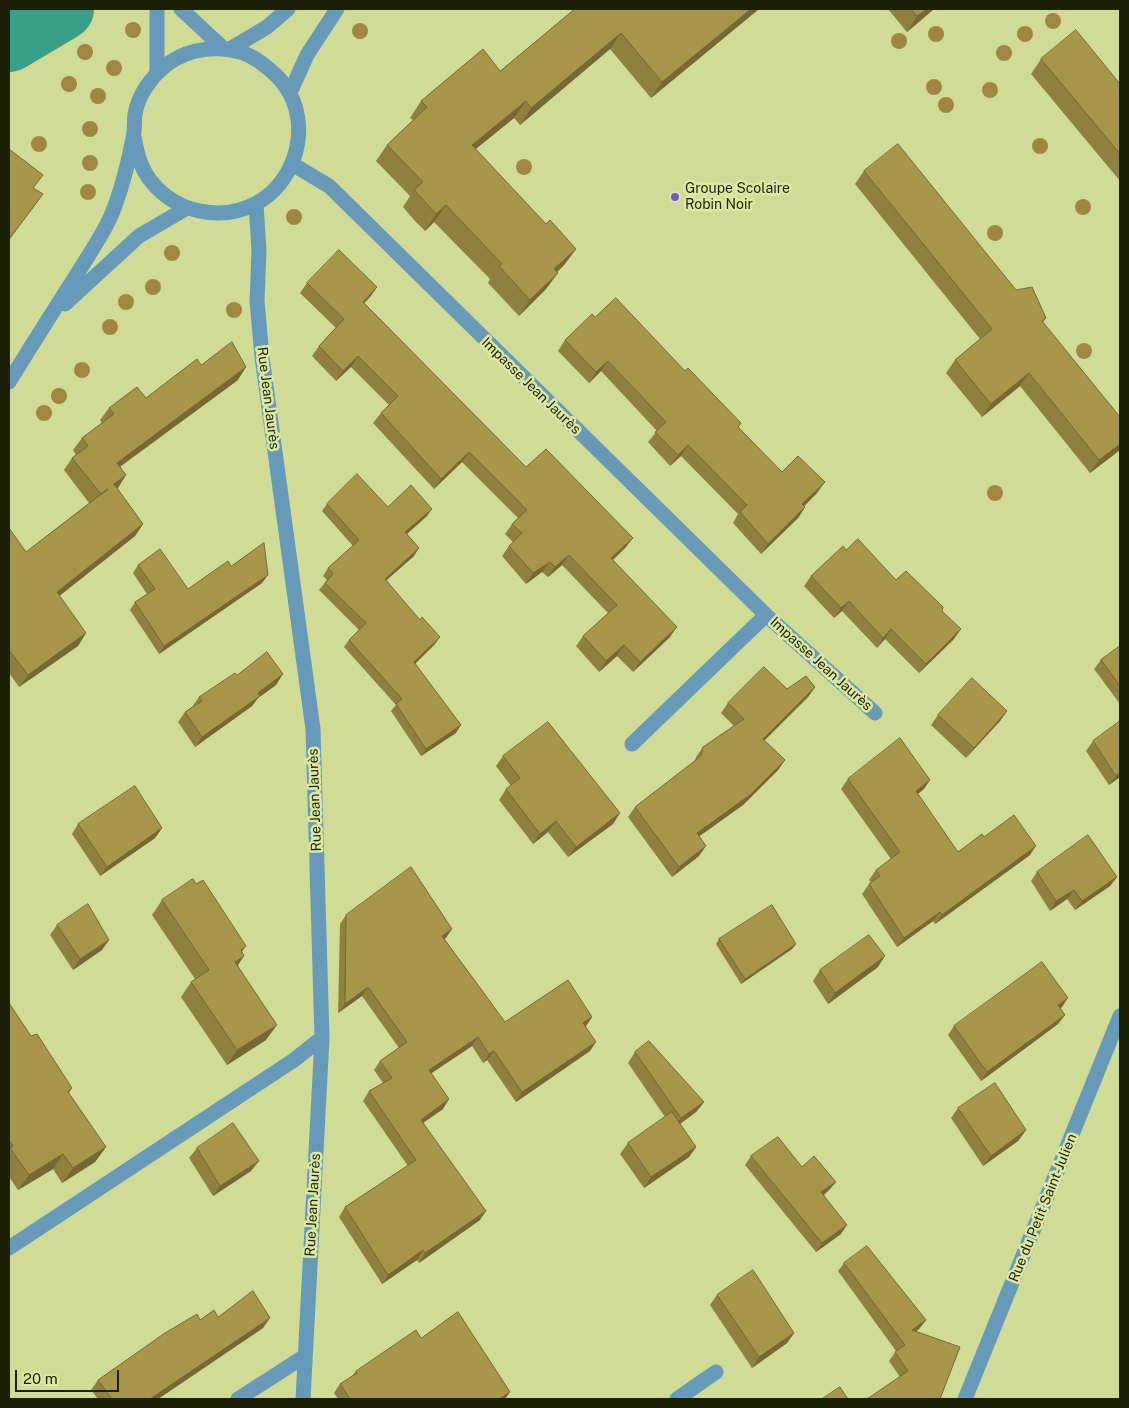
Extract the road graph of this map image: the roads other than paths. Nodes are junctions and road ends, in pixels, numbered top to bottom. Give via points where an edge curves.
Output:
1 (157, 9) edge
2 (181, 9) edge
3 (288, 9) edge
4 (337, 9) edge
5 (226, 49) junction
6 (158, 72) junction
7 (290, 93) junction
8 (134, 136) junction
9 (292, 164) junction
10 (256, 204) junction
11 (187, 208) junction
12 (47, 321) junction
13 (9, 382) edge
14 (766, 615) junction
15 (875, 714) dead end
16 (632, 744) dead end
17 (1120, 1016) edge
18 (322, 1038) junction
19 (9, 1248) edge
20 (305, 1356) junction
21 (716, 1372) dead end
22 (238, 1399) edge
23 (303, 1399) edge
24 (677, 1399) edge
25 (965, 1399) edge

1 - 6 street
2 - 5 street
3 - 5 street via 267,27
4 - 7 street via 307,55
5 - 6 street via 199,50 176,58
5 - 7 street via 254,57 275,73
6 - 8 street via 135,113
7 - 9 street via 298,116 299,141
8 - 11 street via 139,159 150,180 166,197
8 - 12 street via 117,202
9 - 10 street via 277,187
9 - 14 street, Impasse Jean Jaurès via 329,186
10 - 11 street via 234,212 210,213
10 - 18 street, Rue Jean Jaurès via 259,250 256,301 262,357 313,730
11 - 12 street via 139,236
12 - 13 street
14 - 15 street, Impasse Jean Jaurès
14 - 16 street, Impasse Jean Jaurès
17 - 25 street, Rue du Petit Saint-Julien
18 - 19 street via 294,1060
18 - 20 street, Rue Jean Jaurès
20 - 22 street
20 - 23 street, Rue Jean Jaurès
21 - 24 street

